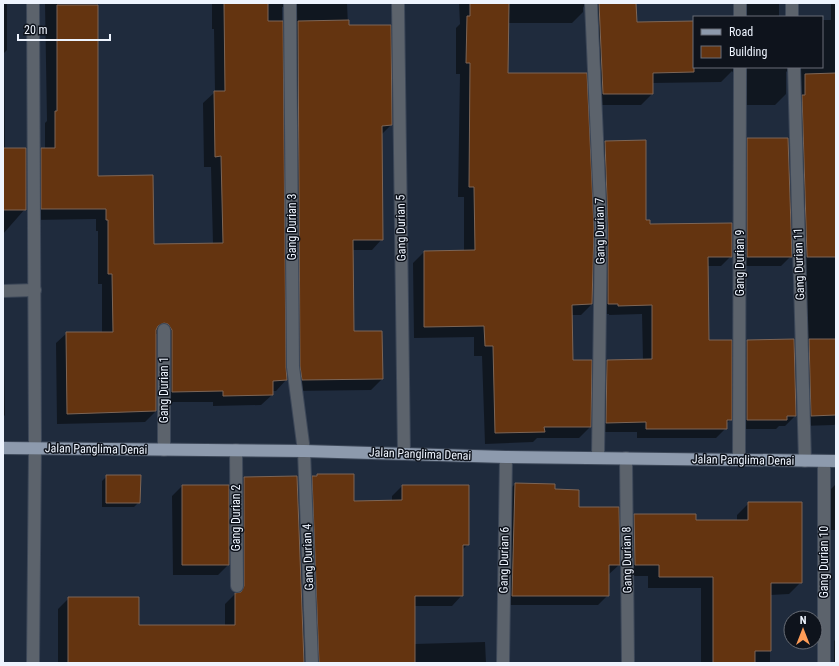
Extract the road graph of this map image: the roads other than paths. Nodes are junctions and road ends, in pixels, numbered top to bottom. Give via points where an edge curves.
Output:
1 (33, 3) edge
2 (290, 3) edge
3 (398, 3) edge
4 (591, 3) edge
5 (740, 3) edge
6 (792, 3) edge
7 (740, 16) edge
8 (792, 16) edge
9 (740, 68) edge
10 (794, 68) edge
11 (35, 290) junction
12 (3, 291) edge
13 (164, 330) dead end
14 (3, 448) edge
15 (35, 448) junction
16 (164, 450) junction
17 (236, 450) junction
18 (304, 451) junction
19 (404, 453) junction
20 (506, 457) junction
21 (598, 458) junction
22 (626, 458) junction
23 (739, 459) junction
24 (805, 461) junction
25 (824, 461) junction
26 (836, 461) edge
27 (237, 586) dead end
28 (32, 663) edge
29 (312, 663) edge
30 (503, 663) edge
31 (628, 663) edge
32 (824, 663) edge

1 - 11 street
2 - 18 street, Gang Durian 3 via 293,367
3 - 19 street, Gang Durian 5
4 - 21 street, Gang Durian 7 via 601,228
5 - 7 street
6 - 8 street
9 - 23 street, Gang Durian 9
10 - 24 street, Gang Durian 11
11 - 12 street
11 - 15 street
13 - 16 street, Gang Durian 1
14 - 15 main road, Jalan Panglima Denai
15 - 16 main road, Jalan Panglima Denai
15 - 28 street
16 - 17 main road, Jalan Panglima Denai
17 - 18 main road, Jalan Panglima Denai
17 - 27 street, Gang Durian 2
18 - 19 main road, Jalan Panglima Denai
18 - 29 street, Gang Durian 4
19 - 20 main road, Jalan Panglima Denai
20 - 21 main road, Jalan Panglima Denai
20 - 30 street, Gang Durian 6
21 - 22 main road, Jalan Panglima Denai
22 - 23 main road, Jalan Panglima Denai
22 - 31 street, Gang Durian 8
23 - 24 main road, Jalan Panglima Denai
24 - 25 main road, Jalan Panglima Denai
25 - 26 main road, Jalan Panglima Denai
25 - 32 street, Gang Durian 10

